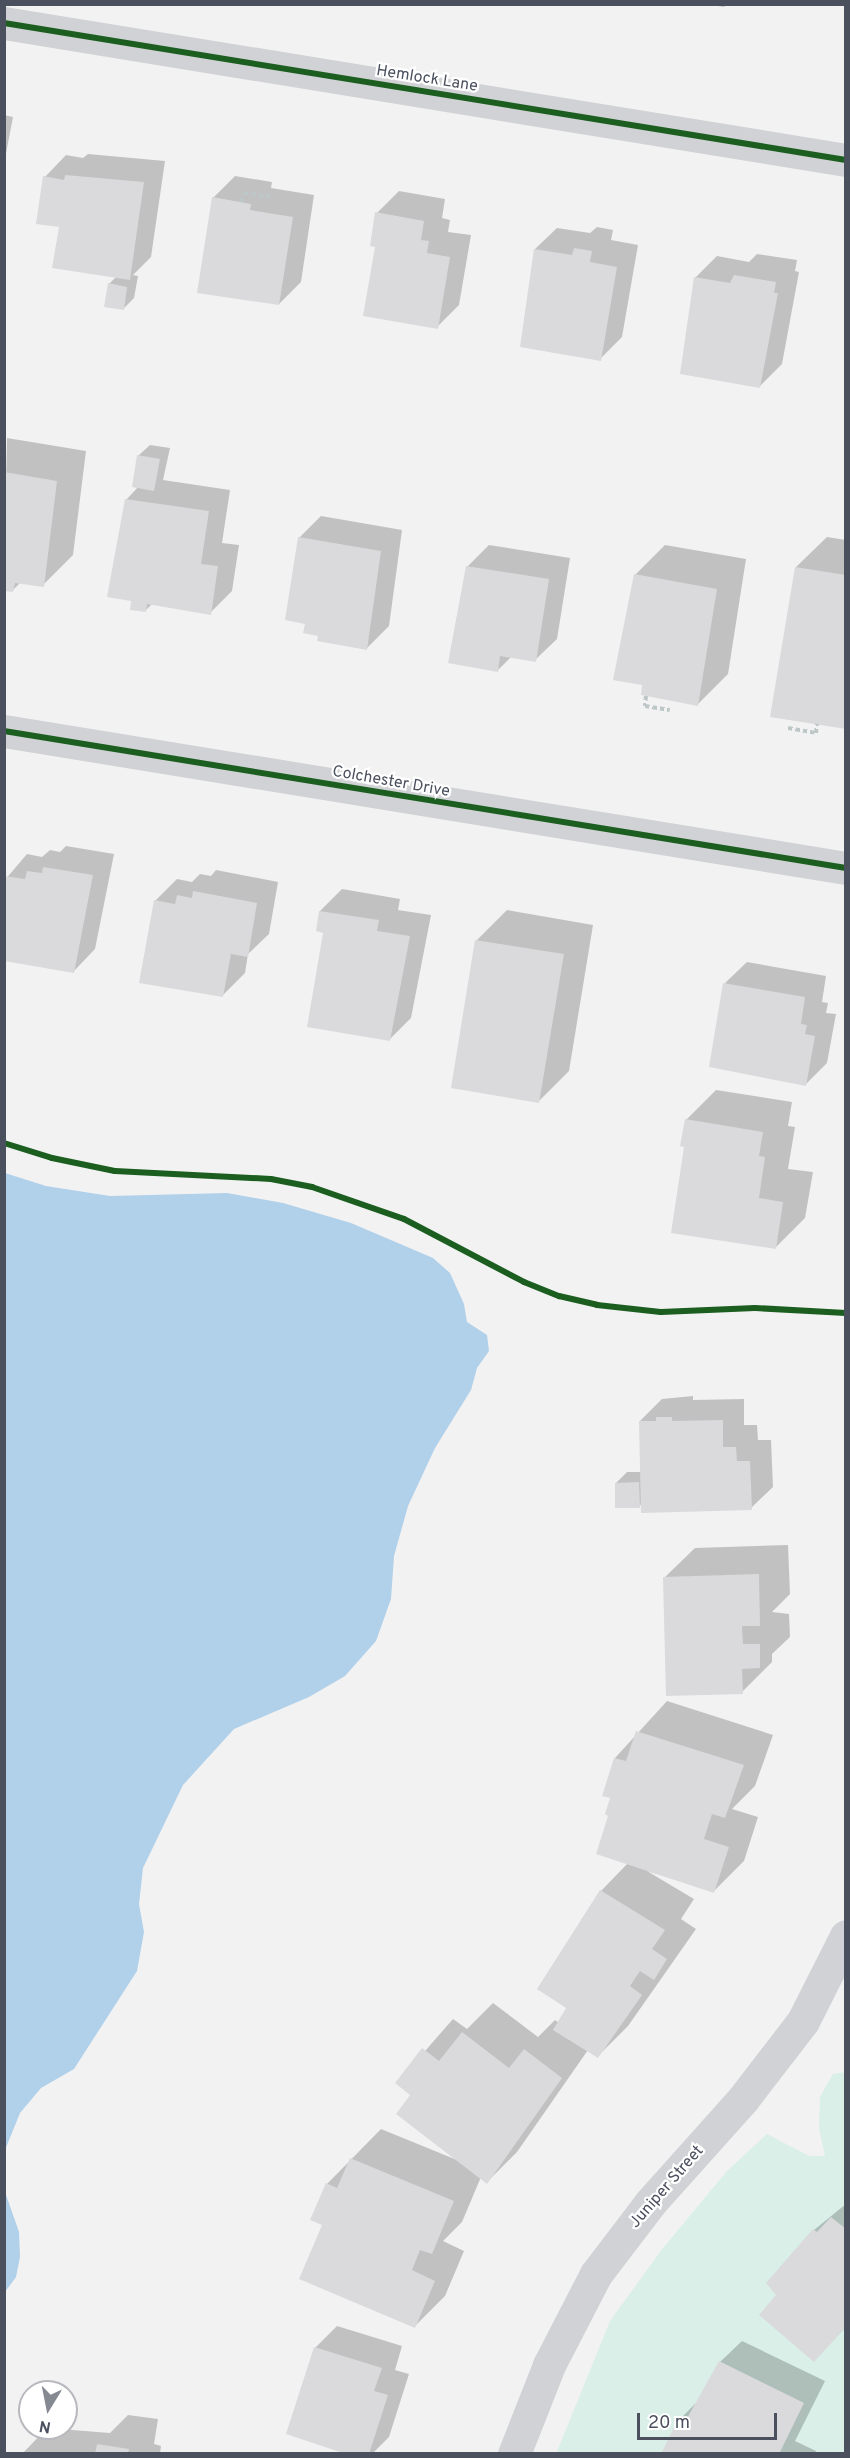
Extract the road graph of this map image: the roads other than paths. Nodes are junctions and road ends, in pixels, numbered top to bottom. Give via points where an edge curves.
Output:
1 (4, 23) edge
2 (846, 160) edge
3 (4, 731) edge
4 (846, 868) edge
5 (846, 1936) edge
6 (514, 2454) edge

1 - 2 street, Hemlock Lane
3 - 4 street, Colchester Drive via 593,830
5 - 6 street, Juniper Street via 803,2021 743,2099 650,2203 596,2274 549,2365

